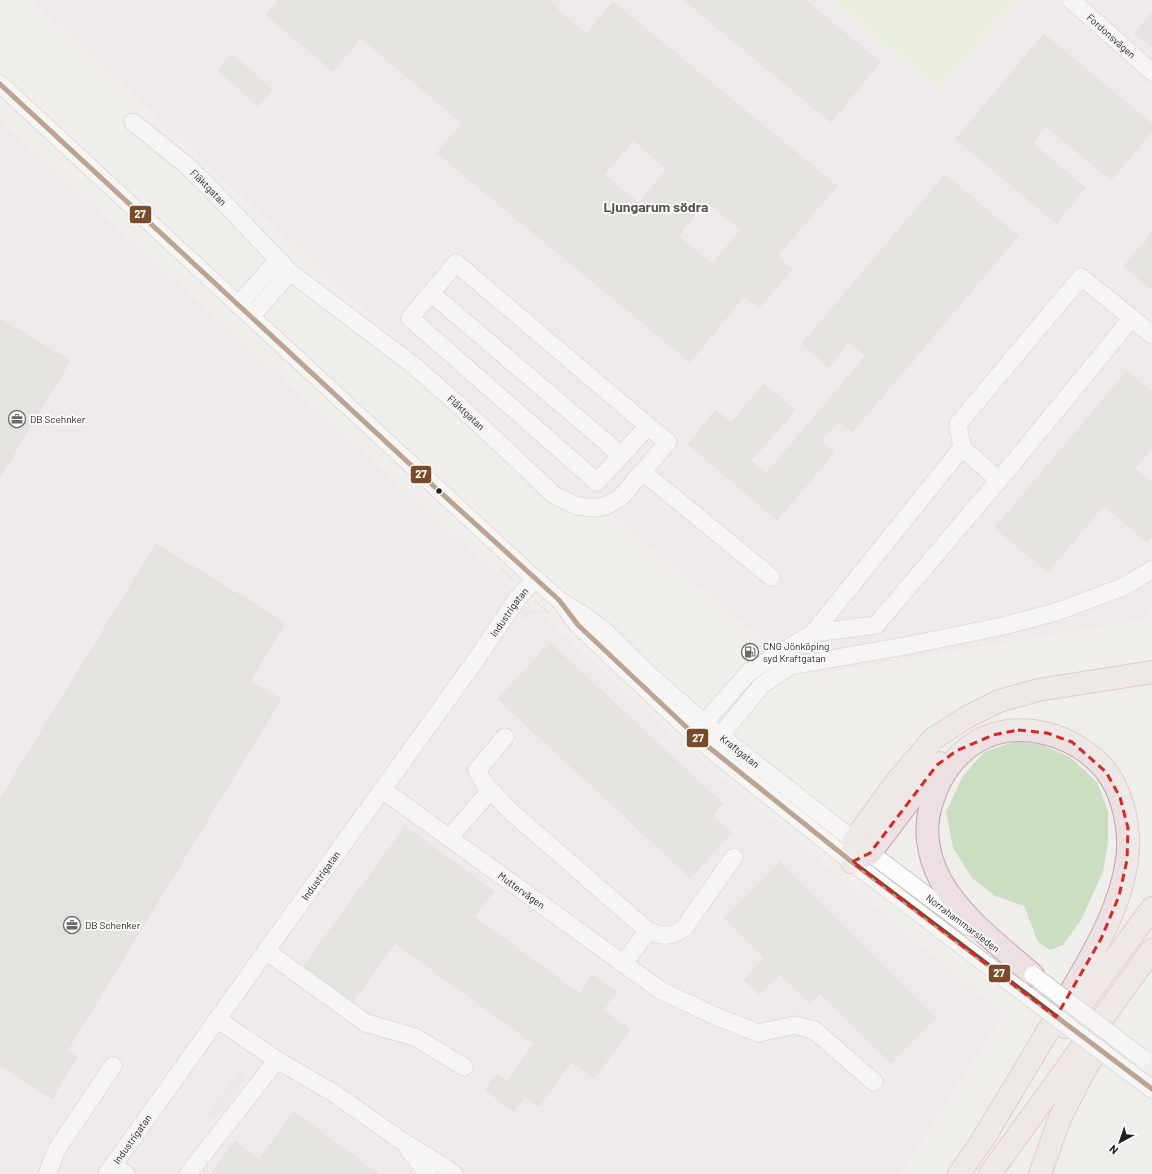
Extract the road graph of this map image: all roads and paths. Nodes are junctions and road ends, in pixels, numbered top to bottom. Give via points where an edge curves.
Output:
1 (1071, 0) edge
2 (1152, 72) edge
3 (0, 84) edge
4 (133, 122) dead end
5 (278, 260) junction
6 (290, 272) junction
7 (431, 293) junction
8 (238, 305) junction
9 (251, 317) junction
10 (1132, 318) junction
11 (1152, 335) edge
12 (648, 426) junction
13 (962, 448) junction
14 (621, 455) junction
15 (643, 472) junction
16 (999, 480) junction
17 (1152, 568) edge
18 (771, 577) dead end
19 (535, 579) junction
20 (559, 600) junction
21 (813, 633) junction
22 (1152, 672) edge
23 (704, 723) junction
24 (505, 736) dead end
25 (720, 736) junction
26 (701, 741) junction
27 (976, 742) junction
28 (383, 790) junction
29 (490, 791) junction
30 (449, 838) junction
31 (859, 851) junction
32 (734, 857) dead end
33 (1152, 908) edge
34 (648, 931) junction
35 (1152, 950) edge
36 (266, 951) junction
37 (1152, 960) edge
38 (623, 964) junction
39 (1026, 982) junction
40 (217, 1019) junction
41 (277, 1060) junction
42 (1147, 1062) edge
43 (113, 1066) dead end
44 (464, 1067) dead end
45 (874, 1082) dead end
46 (1152, 1089) edge
47 (399, 1139) junction
48 (981, 1142) junction
49 (115, 1171) edge
50 (48, 1174) edge
51 (188, 1174) edge
52 (428, 1174) edge
53 (454, 1174) edge
54 (959, 1174) edge
55 (990, 1174) edge
56 (1040, 1174) edge

1 - 2 street, Fordonsvägen
3 - 8 street, Kraftgatan
4 - 5 street, Fläktgatan via 186,165
5 - 6 street, Fläktgatan
5 - 8 street
6 - 9 street
6 - 15 street, Fläktgatan via 413,365 542,485 564,501 593,508 606,506 621,497
7 - 12 street via 456,264
7 - 14 street
7 - 14 street via 410,318 597,482
8 - 9 street, Kraftgatan
9 - 19 street, Kraftgatan
10 - 11 street
10 - 13 street via 1081,277 958,424
10 - 16 street
12 - 14 street
12 - 15 street, Fläktgatan via 668,442
13 - 16 street
13 - 21 street
15 - 18 street
16 - 21 street via 876,625
17 - 25 street via 1123,587 1056,612 1003,626 905,646 790,666 762,685
19 - 20 street, Kraftgatan
19 - 28 street, Industrigatan via 517,599
20 - 23 street, Kraftgatan via 608,634 654,680
20 - 26 street, Kraftgatan via 578,625
21 - 23 street via 749,672
22 - 31 highway via 1038,690 999,701 967,717 933,739 897,781
23 - 25 street, Kraftgatan
23 - 26 street
24 - 29 street via 477,770
25 - 26 street
25 - 31 street, Kraftgatan
26 - 31 street, Kraftgatan
27 - 31 highway via 956,751 937,766
27 - 39 highway via 956,758 944,774 934,795 928,811 927,835 931,858 941,881 962,910 987,935
27 - 48 highway via 993,735 1018,730 1047,733 1072,742 1106,772 1120,797 1128,828 1127,860 1119,896 1101,939
28 - 30 street, Muttervägen
28 - 36 street, Industrigatan
29 - 30 street
29 - 34 street
30 - 38 street, Muttervägen
31 - 39 street, Norrahammarsleden
32 - 34 street via 684,928 674,935 658,935
33 - 48 highway
34 - 38 street
35 - 55 highway
36 - 40 street, Industrigatan
36 - 44 street via 366,1023 415,1037
37 - 56 highway via 1084,1071 1060,1118
38 - 45 street, Muttervägen via 660,990 758,1033 795,1025 814,1030
39 - 42 street, Norrahammarsleden, bridge
39 - 46 street, Norrahammarsleden, bridge via 1130,1073
40 - 41 street
40 - 49 street, Industrigatan
41 - 47 street via 332,1092
41 - 51 street
43 - 50 street via 57,1149
47 - 52 street
47 - 53 street
48 - 54 highway

